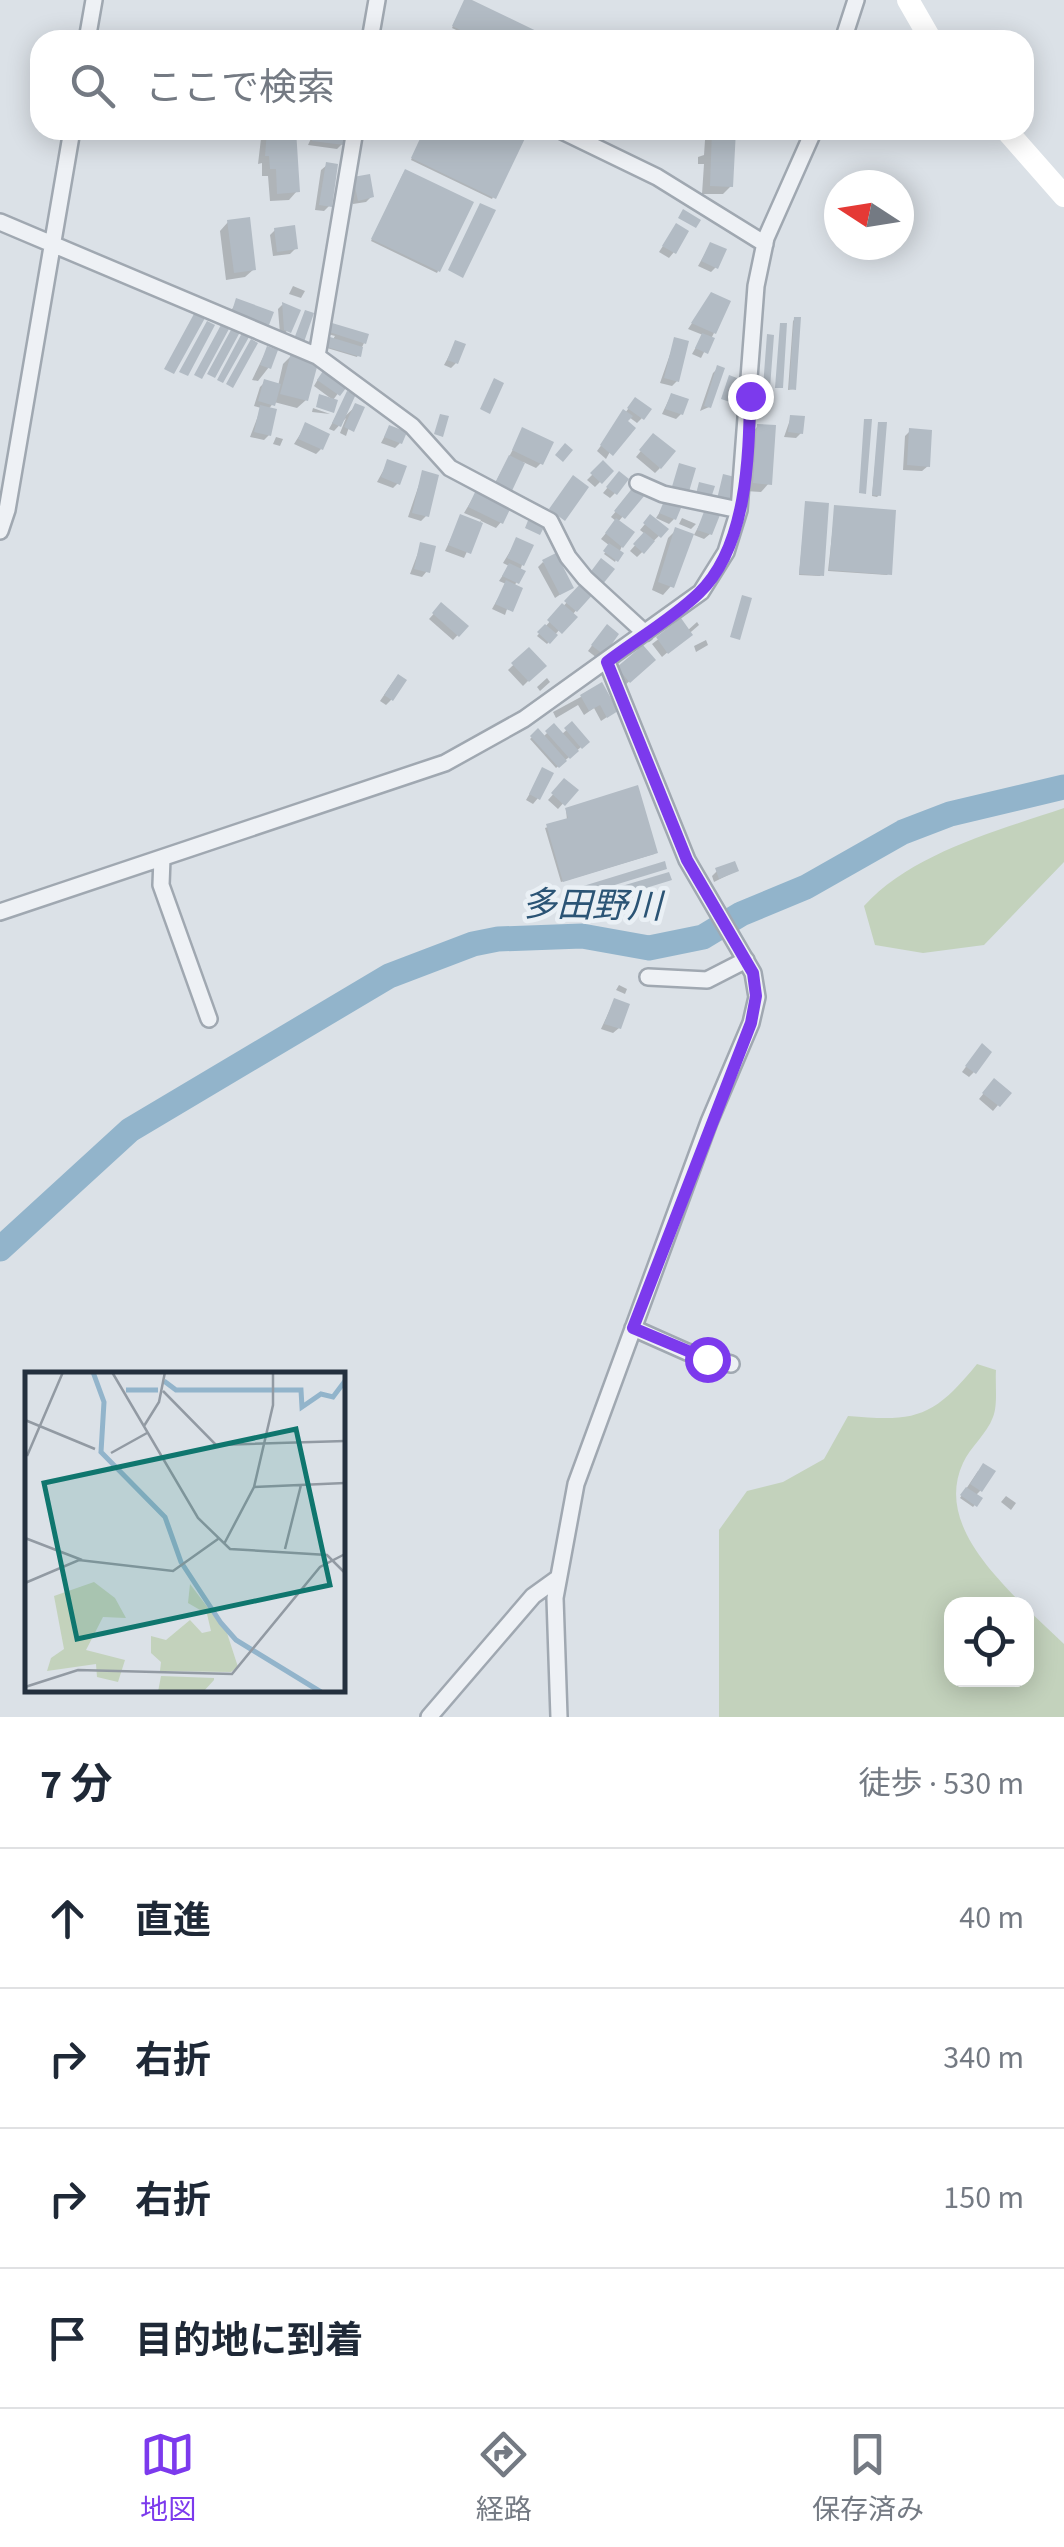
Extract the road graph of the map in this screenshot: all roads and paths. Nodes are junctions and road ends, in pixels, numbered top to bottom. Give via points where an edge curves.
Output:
1 (94, 0) edge
2 (377, 0) edge
3 (856, 0) edge
4 (908, 0) edge
5 (88, 30) edge
6 (372, 30) edge
7 (846, 30) edge
8 (925, 30) edge
9 (70, 140) edge
10 (353, 140) edge
11 (580, 140) edge
12 (810, 140) edge
13 (1015, 140) edge
14 (1064, 196) edge
15 (0, 222) edge
16 (764, 244) junction
17 (51, 245) junction
18 (316, 356) junction
19 (638, 482) dead end
20 (739, 510) junction
21 (0, 531) edge
22 (645, 632) junction
23 (607, 662) junction
24 (162, 858) junction
25 (0, 912) edge
26 (744, 957) junction
27 (648, 978) dead end
28 (209, 1019) dead end
29 (633, 1328) junction
30 (731, 1364) dead end
31 (558, 1578) junction
32 (429, 1717) edge
33 (559, 1717) edge

1 - 5 street
2 - 6 street
3 - 7 street
4 - 8 street
9 - 17 street
10 - 18 street
11 - 16 street
12 - 16 street
13 - 14 street
15 - 17 street
16 - 20 street
17 - 18 street
17 - 21 street
18 - 22 street via 412,426 450,468 550,521 585,578
19 - 20 street
20 - 22 street via 707,584
22 - 23 street
23 - 24 street via 445,762
23 - 26 street via 687,860
24 - 25 street
24 - 28 street via 161,885
26 - 27 street via 707,980
26 - 29 street via 756,983 751,1023
29 - 30 street
29 - 31 street via 576,1484
31 - 32 street via 533,1596
31 - 33 street

